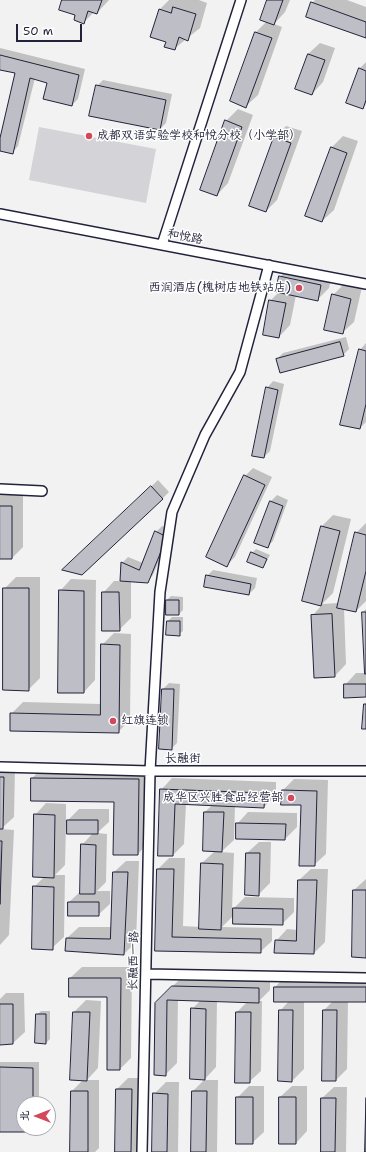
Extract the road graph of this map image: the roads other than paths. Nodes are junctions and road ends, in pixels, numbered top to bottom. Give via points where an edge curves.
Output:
1 (241, 0) edge
2 (0, 214) edge
3 (162, 245) junction
4 (268, 265) junction
5 (366, 284) edge
6 (0, 489) edge
7 (42, 491) dead end
8 (0, 767) edge
9 (150, 771) junction
10 (366, 771) edge
11 (146, 974) junction
12 (366, 978) edge
13 (142, 1152) edge

1 - 3 street
2 - 3 street, 和悦路
3 - 4 street, 和悦路
4 - 5 street, 和悦路
4 - 9 street, 长融西一路 via 240,372 205,436 172,512 160,592
6 - 7 street
8 - 9 street, 长融街
9 - 10 street, 长融街
9 - 11 street, 长融西一路
11 - 12 street
11 - 13 street, 长融西一路

